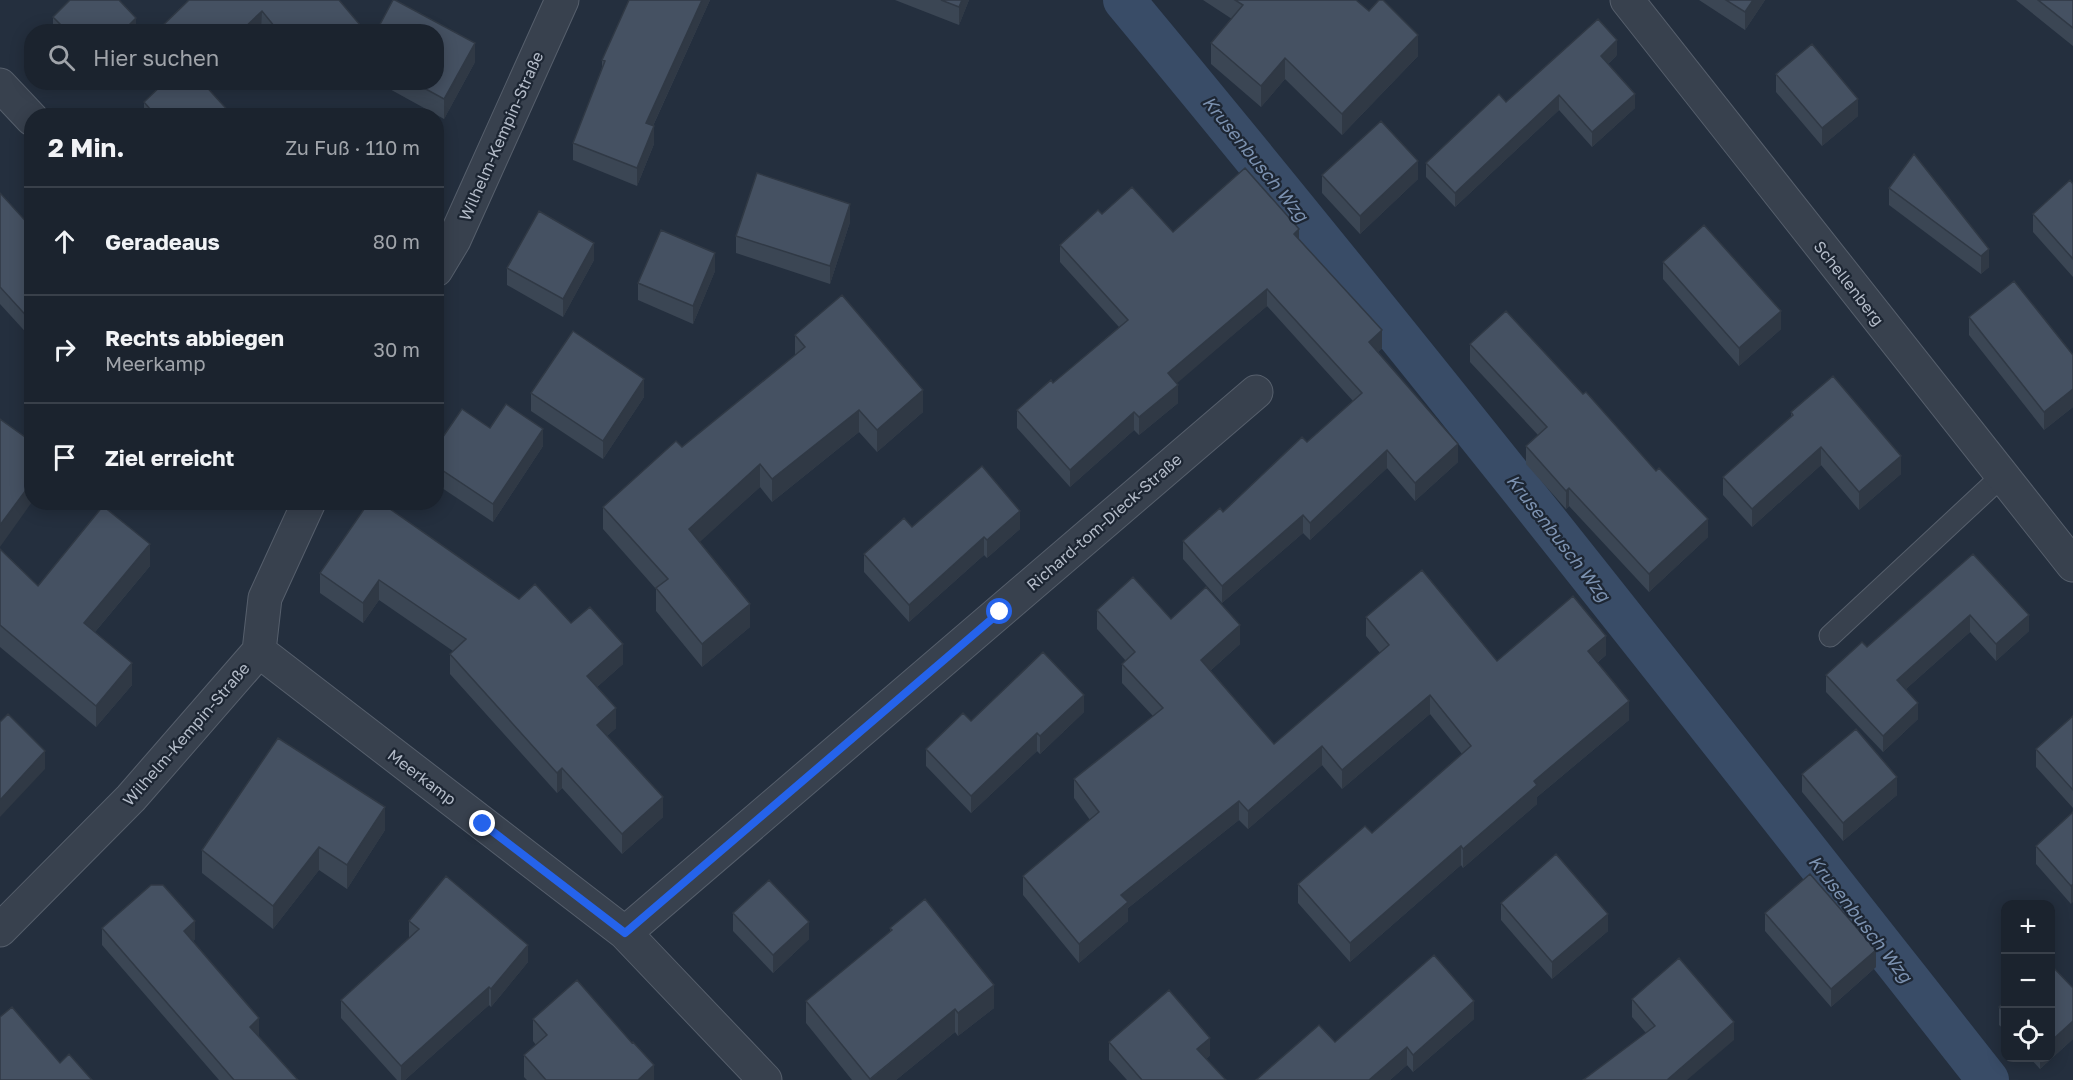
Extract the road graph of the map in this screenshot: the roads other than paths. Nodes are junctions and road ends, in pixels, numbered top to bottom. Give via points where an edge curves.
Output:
1 (562, 0) edge
2 (1627, 0) edge
3 (0, 85) edge
4 (24, 110) edge
5 (444, 257) edge
6 (1256, 392) dead end
7 (2002, 476) junction
8 (305, 510) edge
9 (2067, 545) edge
10 (1830, 636) dead end
11 (259, 651) junction
12 (0, 930) edge
13 (625, 933) junction
14 (765, 1080) edge

1 - 5 street, Wilhelm-Kempin-Straße
2 - 7 street, Schellenberg
3 - 4 street
6 - 13 street, Richard-tom-Dieck-Straße
7 - 9 street, Schellenberg
7 - 10 lane
8 - 11 street, Wilhelm-Kempin-Straße via 265,598
11 - 12 street, Wilhelm-Kempin-Straße via 131,798
11 - 13 street, Meerkamp
13 - 14 street, Meerkamp

